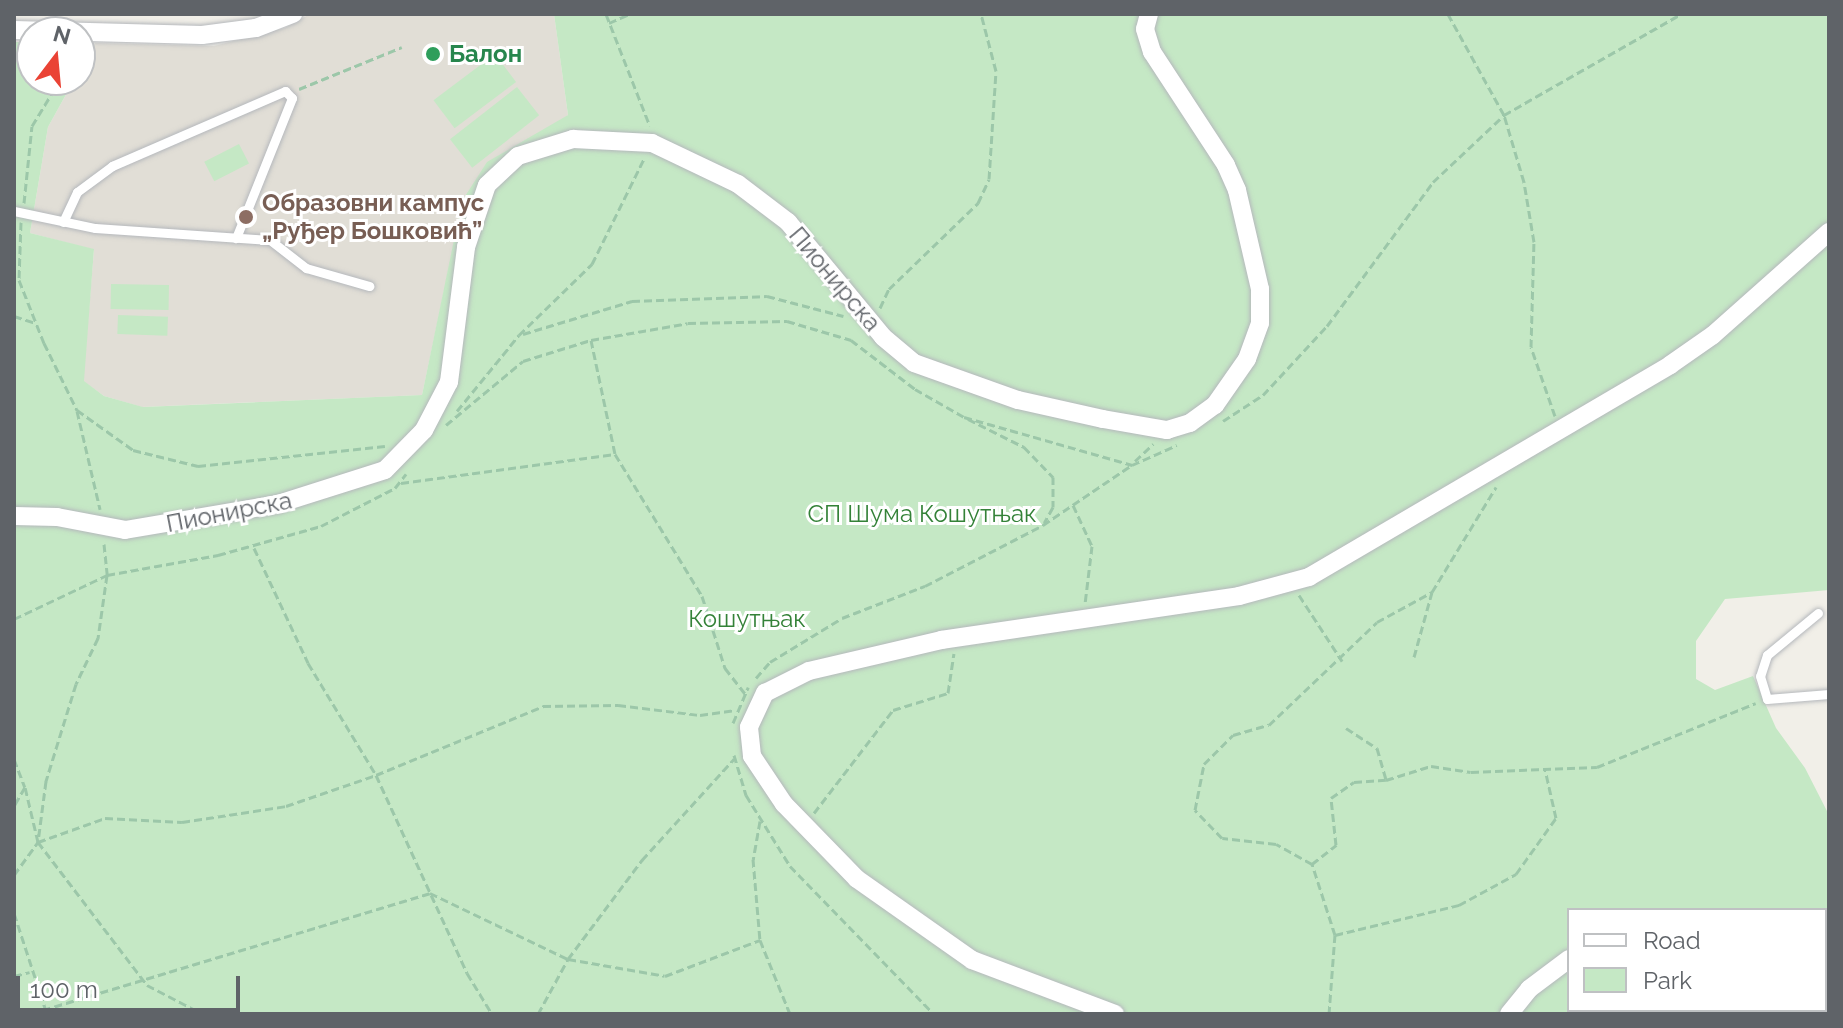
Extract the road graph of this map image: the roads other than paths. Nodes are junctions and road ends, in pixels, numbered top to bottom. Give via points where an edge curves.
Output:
1 (293, 14) edge
2 (1149, 14) edge
3 (14, 30) edge
4 (19, 212) edge
5 (63, 222) junction
6 (1829, 232) edge
7 (236, 238) junction
8 (369, 286) dead end
9 (14, 516) edge
10 (1818, 613) dead end
11 (1829, 694) edge
12 (1567, 960) edge
13 (1115, 1014) edge
14 (1509, 1014) edge

1 - 3 street via 256,28 202,35
2 - 9 street, Пионирска via 1145,29 1152,52 1237,190 1261,307 1254,343 1226,392 1202,416 1167,430 990,391 914,363 872,323 788,222 712,168 652,143 607,137 556,141 518,156 487,185 466,247 449,382 413,445 385,470 321,493 163,524 103,527 57,517
4 - 5 lane
5 - 7 lane
5 - 7 lane via 77,192 112,166 285,91 292,98
6 - 13 street via 1713,335 1328,567 1288,583 957,638 809,671 765,693 753,713 749,746 784,804 857,879 972,960
7 - 8 lane via 270,240 306,268
10 - 11 lane via 1767,655 1760,676 1767,699
12 - 14 street via 1529,989

